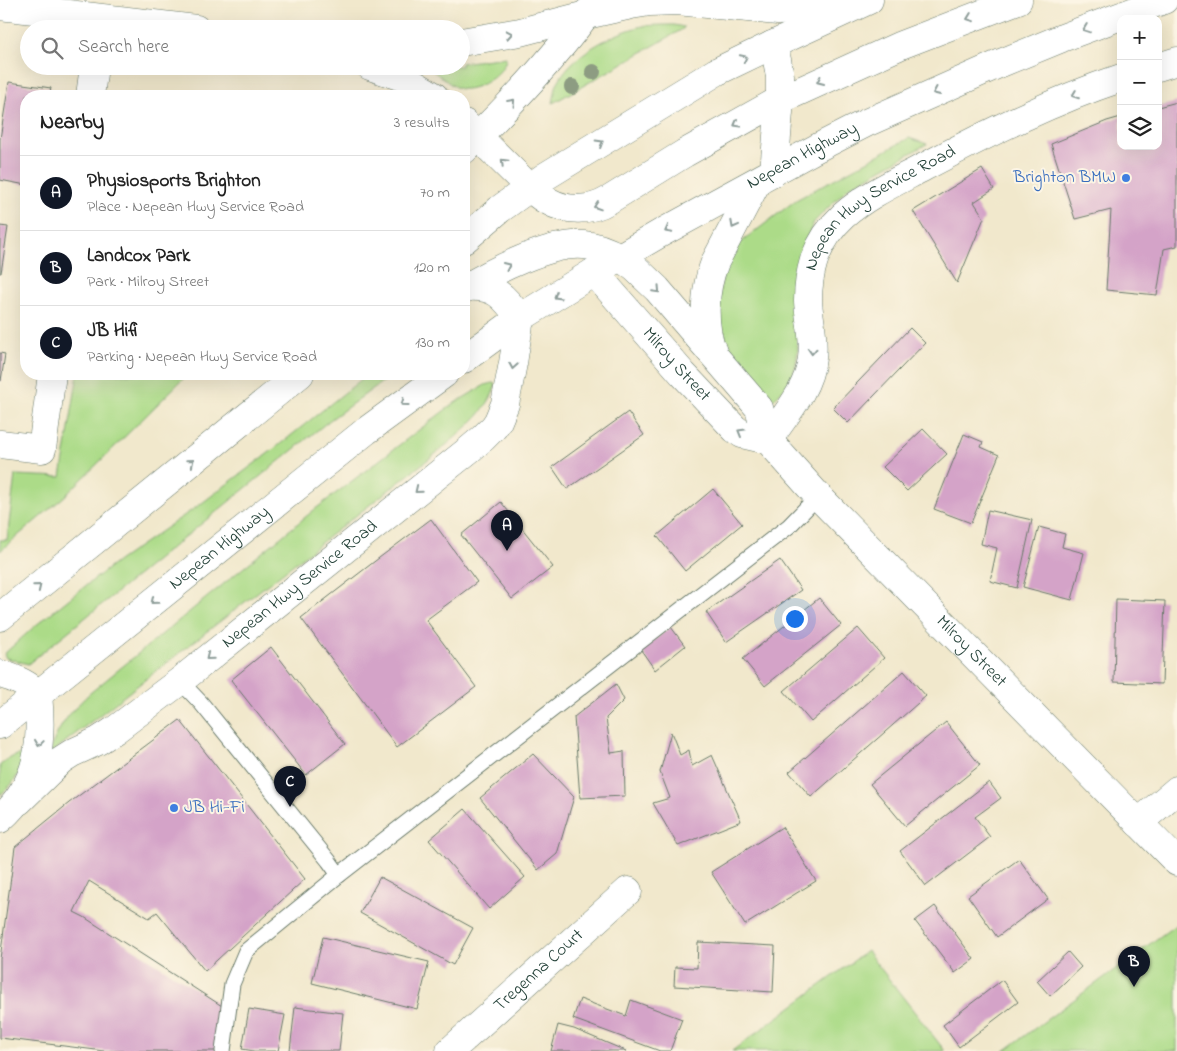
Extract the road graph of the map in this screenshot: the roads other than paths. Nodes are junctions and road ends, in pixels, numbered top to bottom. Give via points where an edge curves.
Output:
1 (1018, 0) edge
2 (1164, 0) edge
3 (862, 3) edge
4 (747, 4) edge
5 (0, 6) edge
6 (592, 8) edge
7 (82, 20) edge
8 (470, 40) edge
9 (772, 44) junction
10 (1177, 62) edge
11 (1162, 65) edge
12 (93, 75) edge
13 (396, 75) edge
14 (1117, 80) edge
15 (91, 90) edge
16 (424, 90) edge
17 (780, 100) junction
18 (470, 136) edge
19 (470, 139) edge
20 (766, 177) junction
21 (529, 187) junction
22 (470, 235) edge
23 (573, 245) junction
24 (621, 258) junction
25 (594, 272) junction
26 (470, 285) edge
27 (470, 288) edge
28 (520, 318) junction
29 (470, 355) edge
30 (715, 357) junction
31 (51, 380) edge
32 (293, 380) edge
33 (436, 380) edge
34 (768, 440) junction
35 (0, 444) edge
36 (818, 496) junction
37 (0, 617) edge
38 (0, 674) edge
39 (180, 681) junction
40 (38, 694) junction
41 (0, 725) edge
42 (1177, 790) edge
43 (7, 812) edge
44 (1138, 823) junction
45 (1177, 862) edge
46 (339, 875) junction
47 (628, 891) dead end
48 (224, 1051) edge
49 (450, 1051) edge

1 -> 17 main road via 901,44
2 -> 20 main road, Nepean Highway via 974,75 866,123
3 - 4 main road via 800,11 778,11
3 - 9 main road
4 - 6 main road via 660,1
4 - 9 main road
5 - 7 main road
8 -> 6 main road via 520,32
18 -> 6 main road via 506,109
9 - 17 main road via 779,69
21 -> 9 main road via 716,72
10 - 11 main road
12 - 15 main road
13 - 16 main road
14 -> 34 main road, Nepean Hwy Service Road via 986,134 862,201 842,217 818,250 812,270 808,295 813,356 808,376
17 - 20 main road
17 -> 21 main road via 596,207 556,205
21 -> 19 main road
20 -> 24 main road, Nepean Highway
20 -> 30 main road via 710,273 706,319
21 - 22 main road
21 - 23 main road, Milroy Street
23 - 24 main road, Milroy Street via 598,247
23 - 25 main road, Milroy Street
26 -> 23 main road, Milroy Street via 510,264
24 - 25 main road, Nepean Highway
24 -> 30 main road, Milroy Street via 657,289
25 -> 28 main road, Nepean Highway
34 -> 25 main road, Milroy Street via 746,436 735,429
27 - 28 main road via 484,287 498,293
28 - 29 main road, Nepean Highway
28 -> 39 main road, Nepean Hwy Service Road via 506,399 490,432
30 - 34 main road, Milroy Street via 759,408
31 - 35 main road via 42,449
37 -> 32 main road
33 -> 40 main road, Nepean Highway via 366,431
34 - 36 main road, Milroy Street
36 - 44 main road, Milroy Street
36 - 46 lane via 788,526
38 - 40 main road via 30,686
39 - 43 main road, Nepean Hwy Service Road via 106,737 61,760
39 - 46 lane
40 - 41 main road, Nepean Highway
40 -> 43 main road via 38,752 29,782
42 - 44 main road
44 - 45 main road, Milroy Street
46 - 48 lane via 246,951 232,984
47 - 49 main road, Tregenna Court

